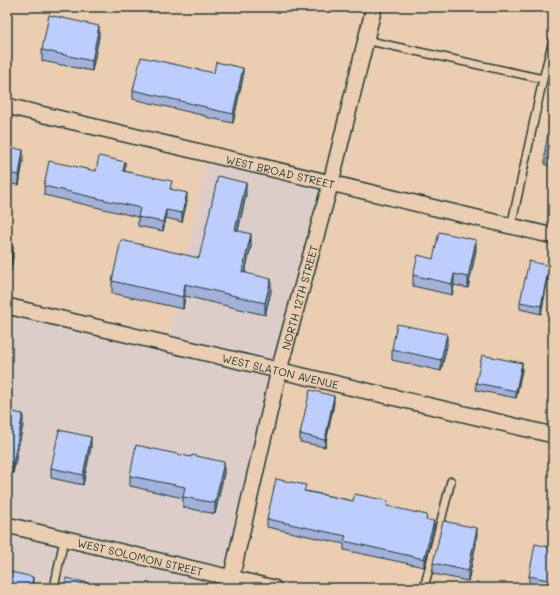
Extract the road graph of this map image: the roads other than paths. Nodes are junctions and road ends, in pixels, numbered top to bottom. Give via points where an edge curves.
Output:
1 (374, 7) edge
2 (365, 40) junction
3 (553, 40) edge
4 (543, 79) junction
5 (7, 106) edge
6 (331, 182) junction
7 (511, 227) junction
8 (553, 236) edge
9 (7, 306) edge
10 (279, 370) junction
11 (553, 435) edge
12 (450, 481) dead end
13 (7, 525) edge
14 (64, 539) junction
15 (230, 583) edge
16 (54, 588) edge
17 (274, 588) edge
18 (424, 588) edge

1 - 2 street, NORTH 12TH STREET
2 - 4 lane
2 - 6 street, NORTH 12TH STREET
3 - 4 lane
4 - 7 lane
5 - 6 street, WEST BROAD STREET
6 - 7 street, WEST BROAD STREET
6 - 10 street, NORTH 12TH STREET
7 - 8 street, WEST BROAD STREET
9 - 10 street, WEST SLATON AVENUE
10 - 11 street, WEST SLATON AVENUE
10 - 15 street, NORTH 12TH STREET
12 - 18 lane
13 - 14 street, WEST SOLOMON STREET
14 - 15 street, WEST SOLOMON STREET
14 - 16 lane
15 - 17 street, WEST SOLOMON STREET

